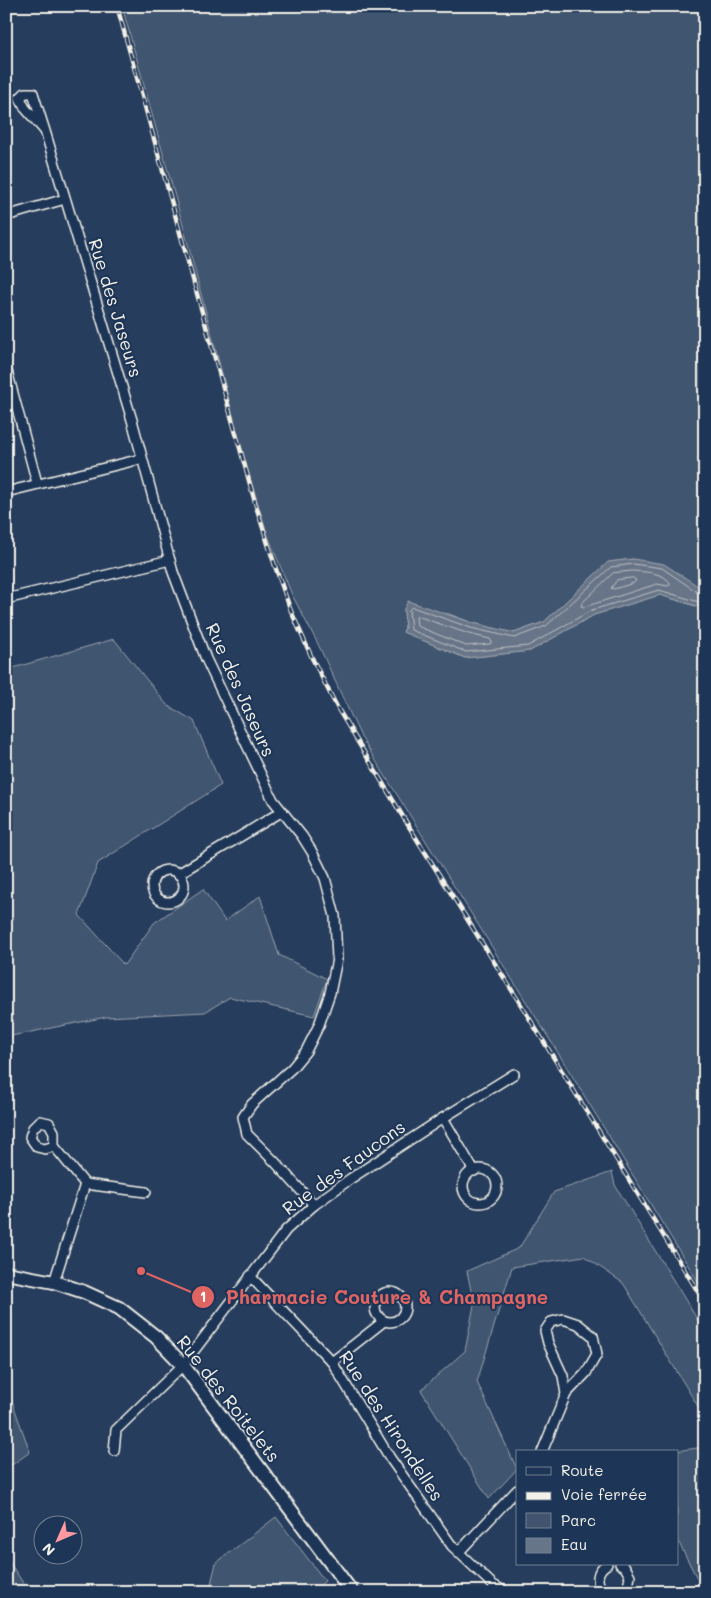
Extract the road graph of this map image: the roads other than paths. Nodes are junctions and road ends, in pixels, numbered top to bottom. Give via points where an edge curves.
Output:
1 (45, 131) dead end
2 (66, 199) junction
3 (6, 216) edge
4 (6, 368) edge
5 (141, 459) junction
6 (37, 484) junction
7 (6, 492) edge
8 (170, 560) junction
9 (6, 599) edge
10 (281, 812) junction
11 (178, 874) dead end
12 (514, 1074) dead end
13 (443, 1118) junction
14 (54, 1146) dead end
15 (474, 1171) dead end
16 (85, 1184) junction
17 (146, 1192) dead end
18 (314, 1205) junction
19 (6, 1273) edge
20 (250, 1276) junction
21 (54, 1282) junction
22 (384, 1321) dead end
23 (332, 1362) junction
24 (183, 1366) junction
25 (566, 1394) junction
26 (543, 1450) edge
27 (114, 1451) dead end
28 (516, 1491) edge
29 (458, 1554) junction
30 (605, 1566) edge
31 (622, 1566) edge
32 (352, 1592) edge
33 (506, 1592) edge
34 (604, 1592) edge
35 (624, 1592) edge

1 - 2 street, Rue des Jaseurs
2 - 3 street
2 - 5 street, Rue des Jaseurs
4 - 6 street
5 - 6 street
5 - 8 street, Rue des Jaseurs
6 - 7 street
8 - 9 street
8 - 10 street, Rue des Jaseurs via 206,659
10 - 11 street
10 - 18 street, Rue des Jaseurs via 302,836 325,878 335,916 337,959 330,994 306,1052 252,1104 243,1117 247,1134
12 - 13 street, Rue des Faucons
13 - 15 street
13 - 18 street, Rue des Faucons
14 - 16 street
16 - 17 street
16 - 21 street
18 - 20 street, Rue des Faucons via 286,1230
19 - 21 street, Rue des Roitelets
20 - 23 street, Rue des Hirondelles
20 - 24 street, Rue des Faucons
21 - 24 street, Rue des Roitelets via 119,1308 156,1337
22 - 23 street
23 - 29 street, Rue des Hirondelles via 390,1458
24 - 27 street, Rue des Faucons via 116,1430
24 - 32 street, Rue des Roitelets
25 - 25 street via 586,1373 597,1354 593,1336 578,1324 563,1319 551,1322 545,1331 563,1376
25 - 26 street
28 - 29 street
29 - 33 street, Rue des Hirondelles via 493,1585
30 - 34 street via 598,1579
31 - 35 street via 630,1576

